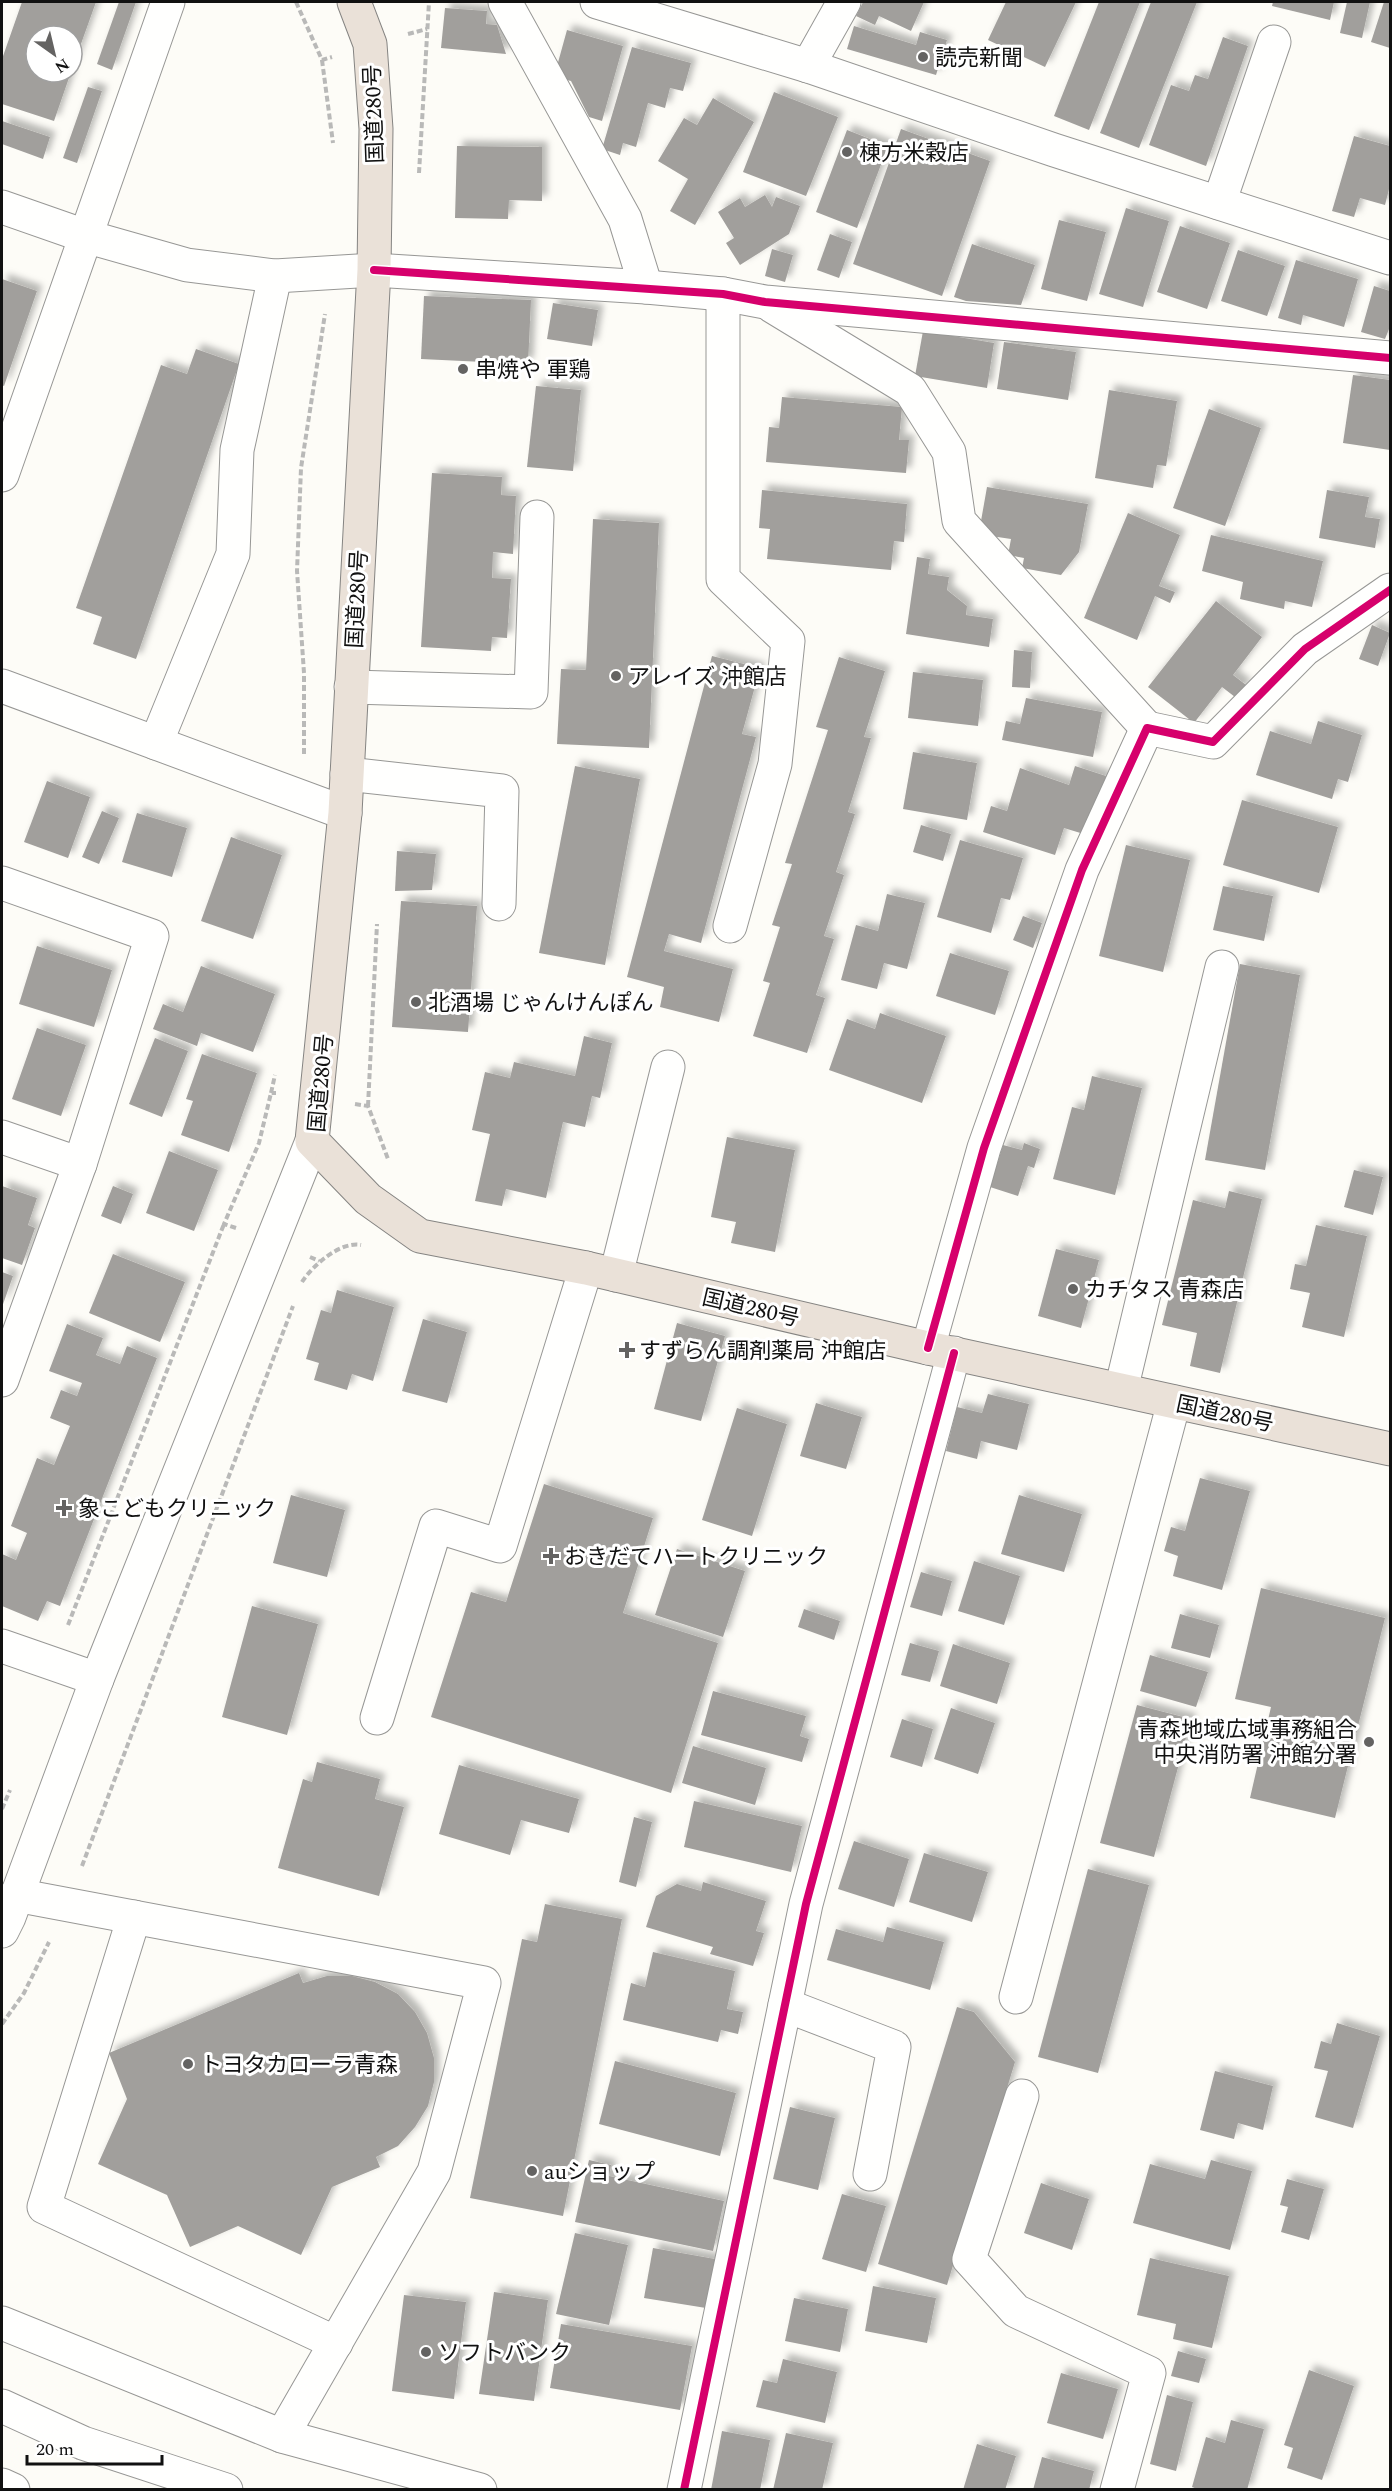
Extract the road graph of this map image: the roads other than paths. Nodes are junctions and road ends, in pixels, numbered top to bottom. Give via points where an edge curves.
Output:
1 (168, 2) edge
2 (354, 2) edge
3 (506, 2) edge
4 (597, 2) edge
5 (844, 2) edge
6 (1274, 42) dead end
7 (808, 66) junction
8 (1219, 203) junction
9 (2, 207) edge
10 (85, 236) junction
11 (1390, 258) edge
12 (374, 270) junction
13 (275, 276) junction
14 (646, 287) junction
15 (723, 294) junction
16 (765, 302) junction
17 (1390, 358) edge
18 (2, 475) edge
19 (537, 517) dead end
20 (1390, 590) edge
21 (2, 686) edge
22 (351, 687) junction
23 (1147, 728) junction
24 (156, 743) junction
25 (347, 774) junction
26 (345, 813) junction
27 (2, 883) edge
28 (499, 904) dead end
29 (730, 926) dead end
30 (1222, 967) dead end
31 (668, 1067) dead end
32 (2, 1137) edge
33 (312, 1141) junction
34 (80, 1164) junction
35 (601, 1272) junction
36 (941, 1351) junction
37 (2, 1380) edge
38 (1121, 1390) junction
39 (1174, 1402) junction
40 (1390, 1449) edge
41 (2, 1646) edge
42 (97, 1679) junction
43 (377, 1718) dead end
44 (16, 1896) junction
45 (134, 1917) junction
46 (2, 1930) edge
47 (1016, 1997) dead end
48 (785, 2005) junction
49 (1022, 2096) dead end
50 (870, 2174) dead end
51 (2, 2323) edge
52 (336, 2343) junction
53 (2, 2406) edge
54 (282, 2436) junction
55 (2, 2485) edge
56 (13, 2490) edge
57 (226, 2490) edge
58 (480, 2490) edge
59 (684, 2490) edge
60 (1117, 2490) edge

1 - 10 street
2 - 12 highway, 国道280号 via 370,44 376,129
3 - 14 street via 625,219
4 - 7 street
5 - 7 street
6 - 8 street
7 - 8 street
8 - 11 street
9 - 10 street
10 - 13 street via 187,265
10 - 18 street
12 - 13 street
12 - 14 street
12 - 22 highway, 国道280号
13 - 24 street via 237,450 233,554
14 - 15 street
15 - 16 street
15 - 29 street via 723,579 788,641 775,764
16 - 17 street
16 - 23 street via 910,390 949,452 959,521
19 - 22 street via 531,692
20 - 23 street via 1305,649 1212,742
21 - 24 street
22 - 25 highway, 国道280号
23 - 36 street via 1082,870 984,1148
24 - 26 street
25 - 26 highway, 国道280号
25 - 28 street via 502,791
26 - 33 highway, 国道280号
27 - 34 street via 152,936
30 - 38 street
31 - 35 street
32 - 34 street
33 - 35 highway, 国道280号 via 368,1198 420,1236
33 - 42 street
34 - 37 street
35 - 36 highway, 国道280号
35 - 43 street via 500,1546 436,1526
36 - 38 highway, 国道280号
36 - 48 street
38 - 39 highway, 国道280号
39 - 40 highway, 国道280号
39 - 47 street
41 - 42 street
42 - 44 street
44 - 45 street
44 - 46 street
45 - 52 street via 44,2207
45 - 52 street via 484,1983 434,2172
48 - 50 street via 894,2047
48 - 59 street
49 - 60 street via 969,2259 1016,2311 1149,2373
51 - 54 street
52 - 54 street
53 - 57 street via 84,2443
54 - 58 street
55 - 56 street

